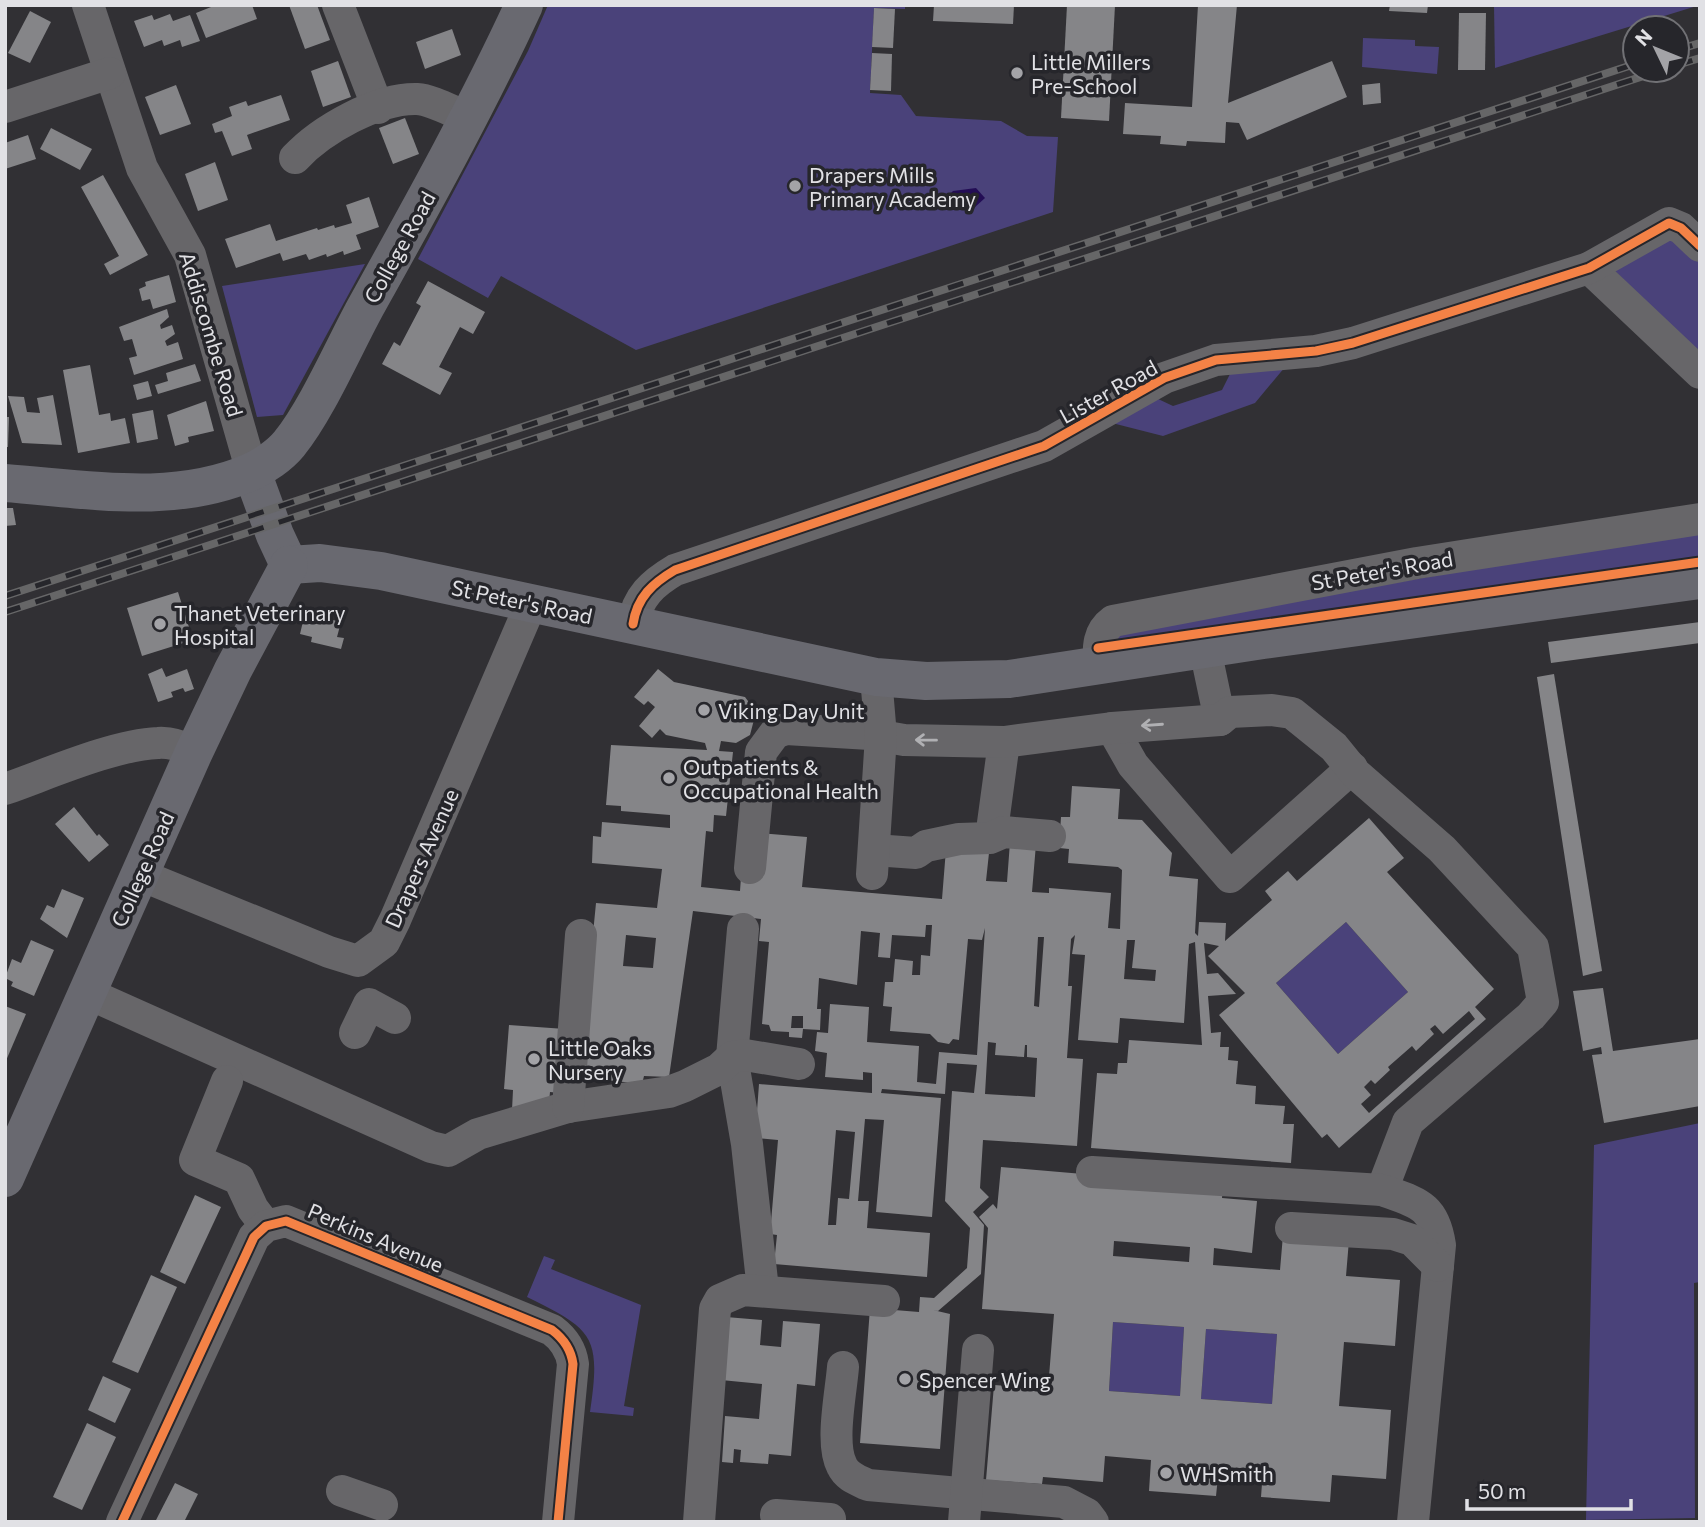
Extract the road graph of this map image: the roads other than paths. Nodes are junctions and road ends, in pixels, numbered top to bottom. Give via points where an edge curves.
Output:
1 (88, 5) edge
2 (338, 5) edge
3 (524, 5) edge
4 (110, 73) junction
5 (5, 107) edge
6 (377, 108) junction
7 (469, 118) junction
8 (295, 158) dead end
9 (1700, 246) edge
10 (1589, 268) junction
11 (1700, 373) edge
12 (5, 483) edge
13 (257, 485) junction
14 (1700, 519) edge
15 (282, 550) junction
16 (1700, 580) edge
17 (531, 604) junction
18 (633, 624) junction
19 (1205, 649) junction
20 (1099, 664) junction
21 (877, 677) junction
22 (1220, 720) junction
23 (1112, 728) junction
24 (881, 736) junction
25 (1004, 742) junction
26 (194, 752) junction
27 (1352, 768) junction
28 (5, 789) edge
29 (993, 823) dead end
30 (1050, 836) dead end
31 (750, 868) dead end
32 (138, 874) junction
33 (743, 929) dead end
34 (581, 935) dead end
35 (358, 961) junction
36 (87, 993) junction
37 (355, 1033) dead end
38 (732, 1057) junction
39 (799, 1064) dead end
40 (227, 1081) dead end
41 (568, 1107) junction
42 (1092, 1172) dead end
43 (5, 1178) edge
44 (1382, 1190) junction
45 (266, 1226) junction
46 (1292, 1228) dead end
47 (1438, 1266) junction
48 (763, 1290) junction
49 (884, 1301) dead end
50 (978, 1350) dead end
51 (843, 1367) dead end
52 (851, 1477) junction
53 (965, 1508) edge
54 (776, 1515) dead end
55 (829, 1520) edge
56 (122, 1522) edge
57 (558, 1522) edge
58 (699, 1522) edge
59 (1093, 1522) edge
60 (1413, 1522) edge

1 - 4 street, Addiscombe Road
2 - 6 street
3 - 7 main road, College Road
4 - 5 street
4 - 13 street, Addiscombe Road via 142,168 190,255
6 - 7 street via 398,100 420,99
6 - 8 street via 324,132
7 - 13 main road, College Road via 301,426
9 - 10 street, Lister Road via 1669,223
10 - 11 street
10 - 18 street, Lister Road via 1353,343 1216,360 1164,378 1044,446 675,570 643,596
12 - 13 main road via 135,494 207,485
13 - 15 main road
14 - 20 street, St Peter's Road via 1417,563 1113,621 1100,640
15 - 17 main road, St Peter's Road via 320,564 356,567
15 - 26 main road, College Road
16 - 19 main road, St Peter's Road
17 - 18 main road, St Peter's Road
17 - 35 street, Drapers Avenue via 395,920 384,942
18 - 21 main road, St Peter's Road
19 - 20 main road, St Peter's Road
19 - 22 street
20 - 21 main road, St Peter's Road via 1009,679
21 - 24 street
22 -> 23 street
22 - 27 street via 1230,712 1292,713 1314,738
23 - 25 street
23 - 27 street via 1133,765 1230,877
25 -> 24 street
24 - 30 street via 873,862 916,853 926,846 1004,832
24 - 31 street via 775,733 761,752 758,766
25 - 29 street
26 - 28 street via 179,744 157,743
26 - 32 main road, College Road
27 - 44 street via 1442,849 1533,947 1543,1002 1408,1122
32 - 35 street
32 - 36 main road, College Road
33 - 38 street
34 - 41 street
35 - 37 street via 382,1011
36 - 41 street via 430,1147 448,1151 478,1134
36 - 43 main road, College Road
38 - 39 street
38 - 41 street via 702,1079 668,1092
38 - 48 street
40 - 45 street via 195,1160 239,1179
42 - 44 street
44 - 47 street via 1420,1203 1436,1223
45 - 56 street via 250,1244
45 - 57 street, Perkins Avenue via 296,1222 561,1336 573,1364
46 - 47 street via 1393,1234 1412,1240
47 - 60 street
48 - 49 street
48 - 58 street via 730,1293 715,1309
50 - 53 street
51 - 52 street via 836,1451
52 - 53 street
52 - 55 street
53 - 59 street via 1064,1502
54 - 55 street

